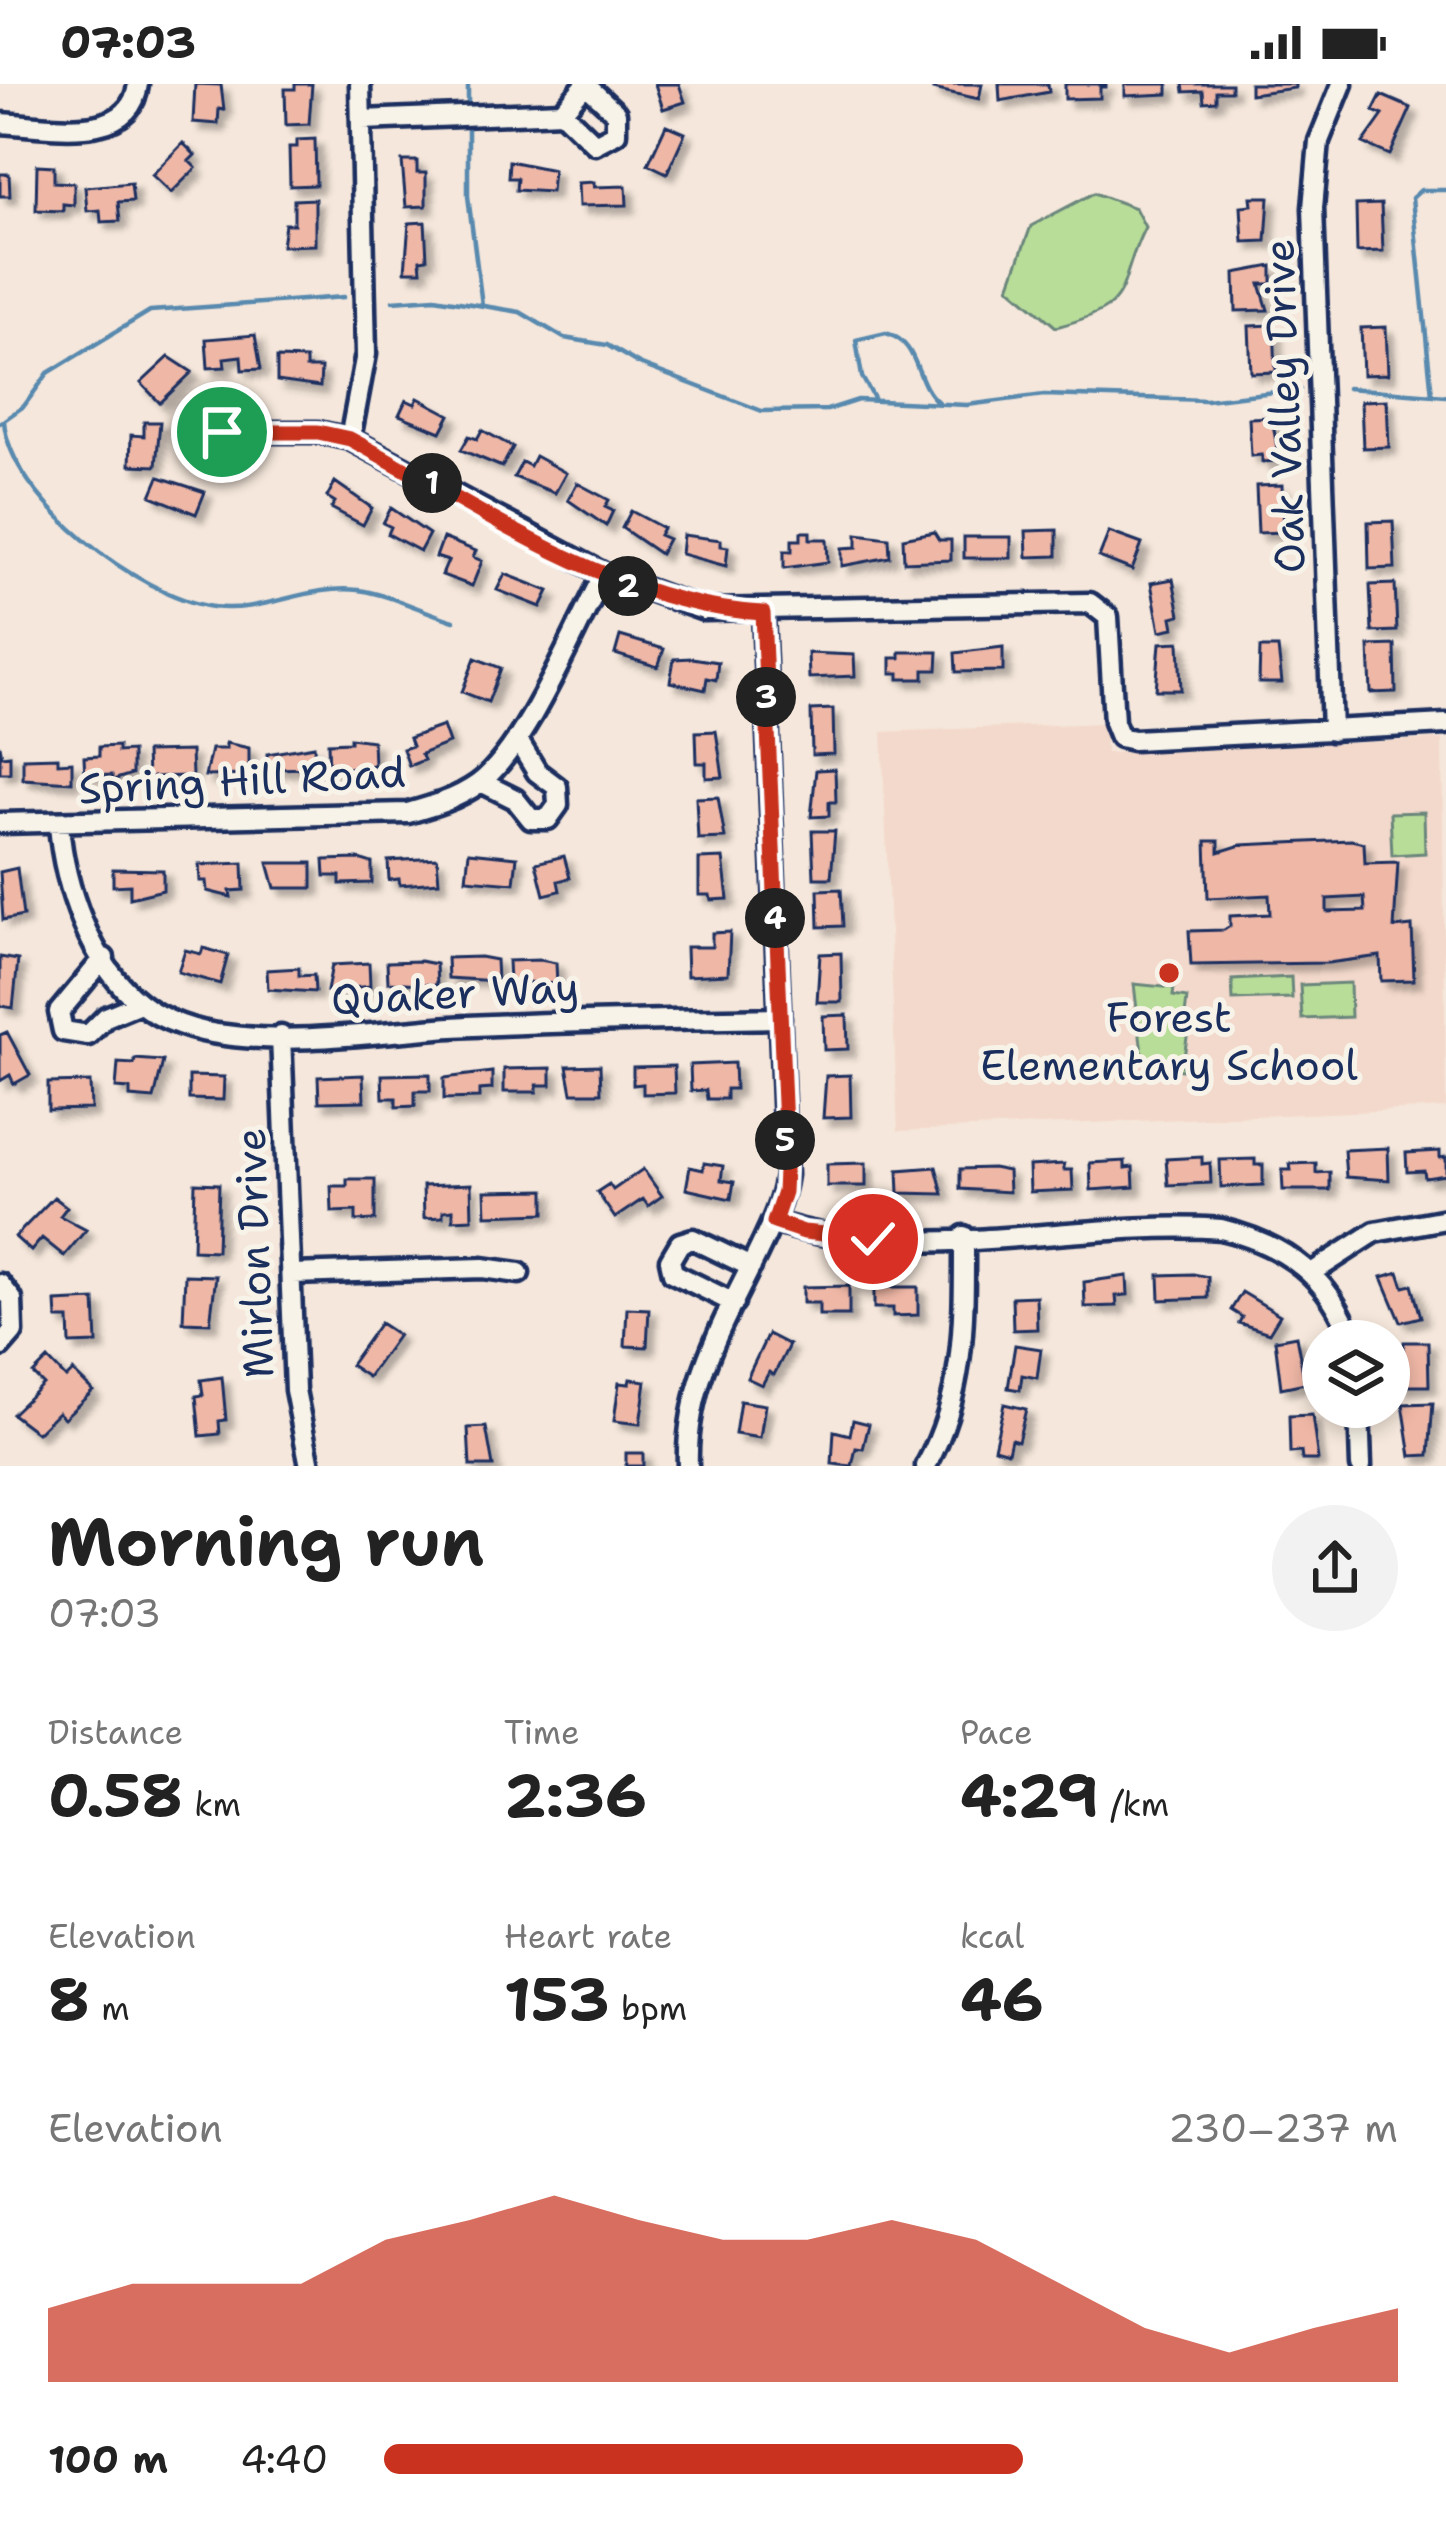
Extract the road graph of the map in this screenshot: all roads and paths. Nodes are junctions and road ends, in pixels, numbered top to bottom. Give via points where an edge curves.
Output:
1 (138, 84) edge
2 (360, 84) edge
3 (1342, 84) edge
4 (586, 85) edge
5 (562, 112) junction
6 (362, 120) junction
7 (0, 123) edge
8 (222, 432) dead end
9 (350, 439) junction
10 (604, 574) junction
11 (763, 613) junction
12 (1446, 724) edge
13 (1332, 731) junction
14 (517, 739) junction
15 (481, 782) junction
16 (0, 823) edge
17 (59, 825) junction
18 (104, 958) junction
19 (140, 1003) junction
20 (779, 1018) junction
21 (281, 1036) junction
22 (1446, 1219) edge
23 (774, 1222) junction
24 (964, 1237) junction
25 (751, 1267) junction
26 (1313, 1272) junction
27 (292, 1274) junction
28 (519, 1274) dead end
29 (0, 1283) edge
30 (734, 1303) junction
31 (1340, 1320) edge
32 (0, 1347) edge
33 (1360, 1428) edge
34 (310, 1466) edge
35 (688, 1466) edge
36 (926, 1466) edge
37 (1361, 1466) edge

1 - 7 street via 121,120
2 - 6 street
3 - 13 street, Oak Valley Drive via 1319,141 1313,208
4 - 5 street
4 - 5 street via 616,112 616,133 595,144
5 - 6 street
6 - 9 street via 366,354
8 - 9 street
9 - 10 street
10 - 11 street via 704,610
10 - 14 street, Spring Hill Road
11 - 13 street via 1090,603 1108,617 1120,736
11 - 20 street
12 - 13 street
14 - 15 street, Spring Hill Road
14 - 15 street via 557,787 548,819 531,819
15 - 17 street, Spring Hill Road via 408,813
16 - 17 street, Spring Hill Road
17 - 18 street, Quaker Way via 62,865
18 - 19 street, Quaker Way
18 - 19 street via 59,1012 63,1031 88,1035
19 - 21 street, Quaker Way via 192,1029
20 - 21 street, Quaker Way
20 - 23 street via 786,1174
21 - 27 street, Mirlon Drive
22 - 26 street via 1375,1232
23 - 24 street via 873,1239
23 - 25 street
24 - 26 street via 1221,1229 1270,1244
24 - 36 street via 964,1340 954,1406
25 - 30 street
25 - 30 street via 693,1239 670,1260 673,1273
26 - 31 street
27 - 28 street
27 - 34 street, Mirlon Drive via 297,1404
29 - 32 street via 12,1299 13,1332
30 - 35 street via 694,1393
33 - 37 street

